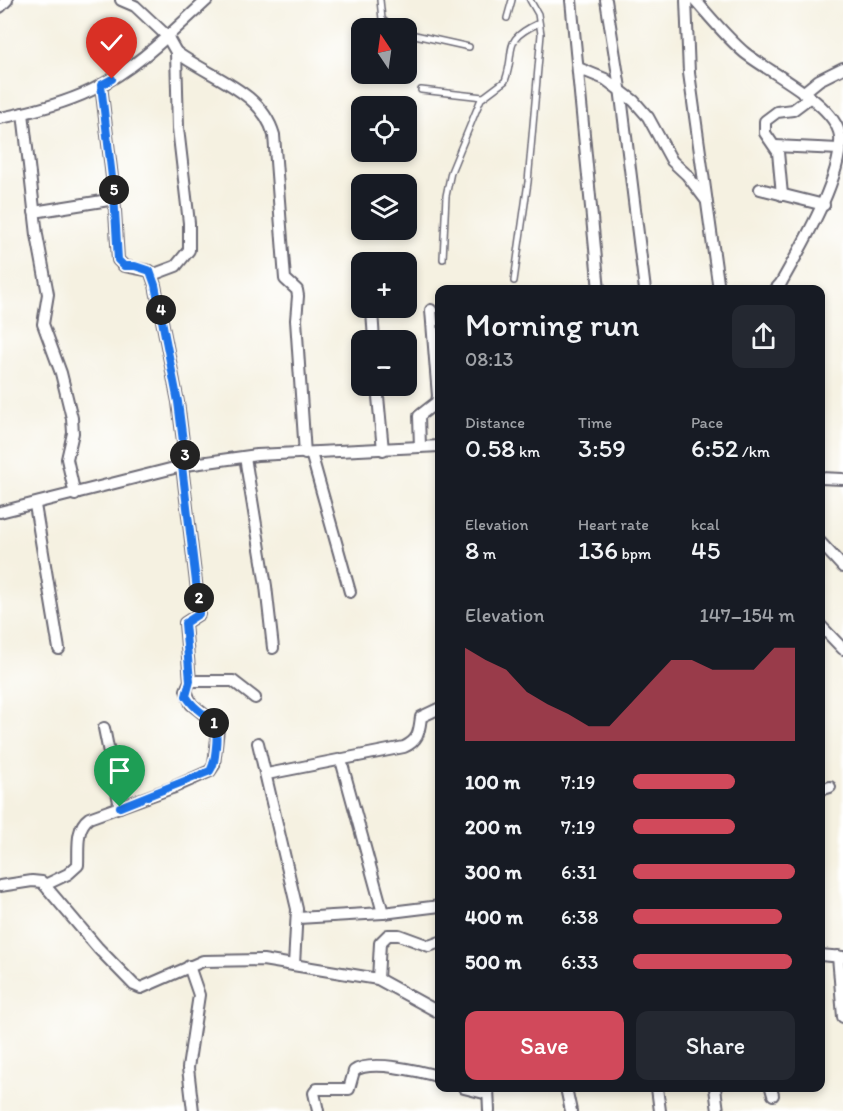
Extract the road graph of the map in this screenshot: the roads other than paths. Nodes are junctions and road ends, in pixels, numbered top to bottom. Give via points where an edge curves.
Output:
1 (8, 0) edge
2 (121, 0) edge
3 (207, 0) edge
4 (380, 0) edge
5 (512, 0) edge
6 (530, 0) edge
7 (571, 0) edge
8 (606, 0) edge
9 (686, 0) edge
10 (695, 0) edge
11 (0, 7) edge
12 (382, 18) edge
13 (507, 18) dead end
14 (539, 23) junction
15 (417, 35) edge
16 (167, 36) junction
17 (469, 47) dead end
18 (176, 52) junction
19 (578, 68) junction
20 (843, 68) edge
21 (101, 85) junction
22 (620, 88) junction
23 (421, 90) dead end
24 (806, 95) junction
25 (483, 97) junction
26 (23, 113) junction
27 (0, 118) edge
28 (841, 137) edge
29 (776, 146) junction
30 (838, 149) junction
31 (760, 189) dead end
32 (782, 195) junction
33 (114, 199) junction
34 (706, 200) junction
35 (824, 205) junction
36 (34, 212) junction
37 (443, 259) dead end
38 (152, 275) junction
39 (514, 281) dead end
40 (599, 285) edge
41 (644, 285) edge
42 (718, 285) edge
43 (783, 285) edge
44 (430, 310) dead end
45 (435, 364) edge
46 (378, 396) edge
47 (435, 404) edge
48 (435, 446) edge
49 (420, 447) junction
50 (383, 450) junction
51 (308, 453) junction
52 (245, 457) junction
53 (184, 465) junction
54 (825, 478) edge
55 (843, 479) edge
56 (75, 495) junction
57 (35, 505) junction
58 (0, 512) edge
59 (825, 547) edge
60 (843, 567) edge
61 (350, 592) dead end
62 (825, 630) edge
63 (273, 648) dead end
64 (59, 649) dead end
65 (843, 649) edge
66 (190, 681) junction
67 (255, 698) dead end
68 (435, 710) edge
69 (104, 728) dead end
70 (258, 742) dead end
71 (340, 760) junction
72 (267, 774) junction
73 (120, 807) junction
74 (45, 885) junction
75 (0, 886) edge
76 (435, 907) edge
77 (383, 914) junction
78 (297, 918) junction
79 (435, 944) edge
80 (825, 955) edge
81 (841, 957) edge
82 (294, 964) junction
83 (189, 966) junction
84 (378, 979) junction
85 (435, 1010) edge
86 (843, 1017) edge
87 (435, 1076) edge
88 (488, 1092) edge
89 (567, 1092) edge
90 (658, 1092) edge
91 (716, 1092) edge
92 (193, 1111) edge
93 (318, 1111) edge
94 (489, 1111) edge
95 (571, 1111) edge
96 (660, 1111) edge
97 (718, 1111) edge

1 - 11 street
2 - 16 street via 135,6
3 - 16 street
4 - 12 lane
5 - 13 lane
6 - 14 lane
7 - 19 street
8 - 22 street
9 - 34 street via 689,73
10 - 24 street via 745,53
14 - 25 lane via 514,39 505,81
14 - 39 lane via 528,182
15 - 17 lane
16 - 18 street
16 - 21 street
18 - 38 street via 189,250 176,266
18 - 51 street via 255,100 269,119 275,146 285,279 298,296
19 - 22 street
19 - 40 street
20 - 24 street via 819,80
21 - 26 street
21 - 33 street
22 - 34 street via 648,117 672,161
22 - 41 street
23 - 25 lane
24 - 28 street via 836,124
24 - 29 street via 793,110 772,114 765,122 765,133
25 - 37 lane via 451,172
26 - 27 street
26 - 36 street
28 - 30 street
29 - 30 street
29 - 32 street
30 - 35 street
31 - 32 street
32 - 35 street
33 - 36 street
33 - 38 street via 120,264 147,269
34 - 42 street
35 - 43 street
36 - 56 street via 48,294 43,324 72,418 67,459
38 - 53 street via 178,402
44 - 45 street
46 - 50 street
47 - 49 street via 419,416
48 - 49 street
49 - 50 street
50 - 51 street
51 - 52 street
51 - 61 street
52 - 53 street
52 - 63 street
53 - 56 street
53 - 66 street via 199,607 199,614 185,623
54 - 55 street
56 - 57 street
57 - 58 street
57 - 64 street
59 - 60 street
62 - 65 street
66 - 67 street via 233,681
66 - 73 street via 186,696 218,729 214,765 210,771 172,788
68 - 71 street via 421,717 414,742
69 - 73 street
70 - 72 street
71 - 72 street
71 - 77 street
72 - 78 street
73 - 74 street via 83,822 78,866
74 - 75 street via 32,881
74 - 83 street via 134,985 148,987
76 - 77 street
77 - 78 street
78 - 82 street
79 - 84 street via 429,946 388,935 380,943
80 - 81 street
81 - 86 street
82 - 83 street via 203,961
82 - 84 street
83 - 92 street via 199,995 188,1068
84 - 85 street
87 - 93 street via 363,1066 354,1071 349,1089 317,1089 314,1093
88 - 94 street
89 - 95 street
90 - 96 street
91 - 97 street

